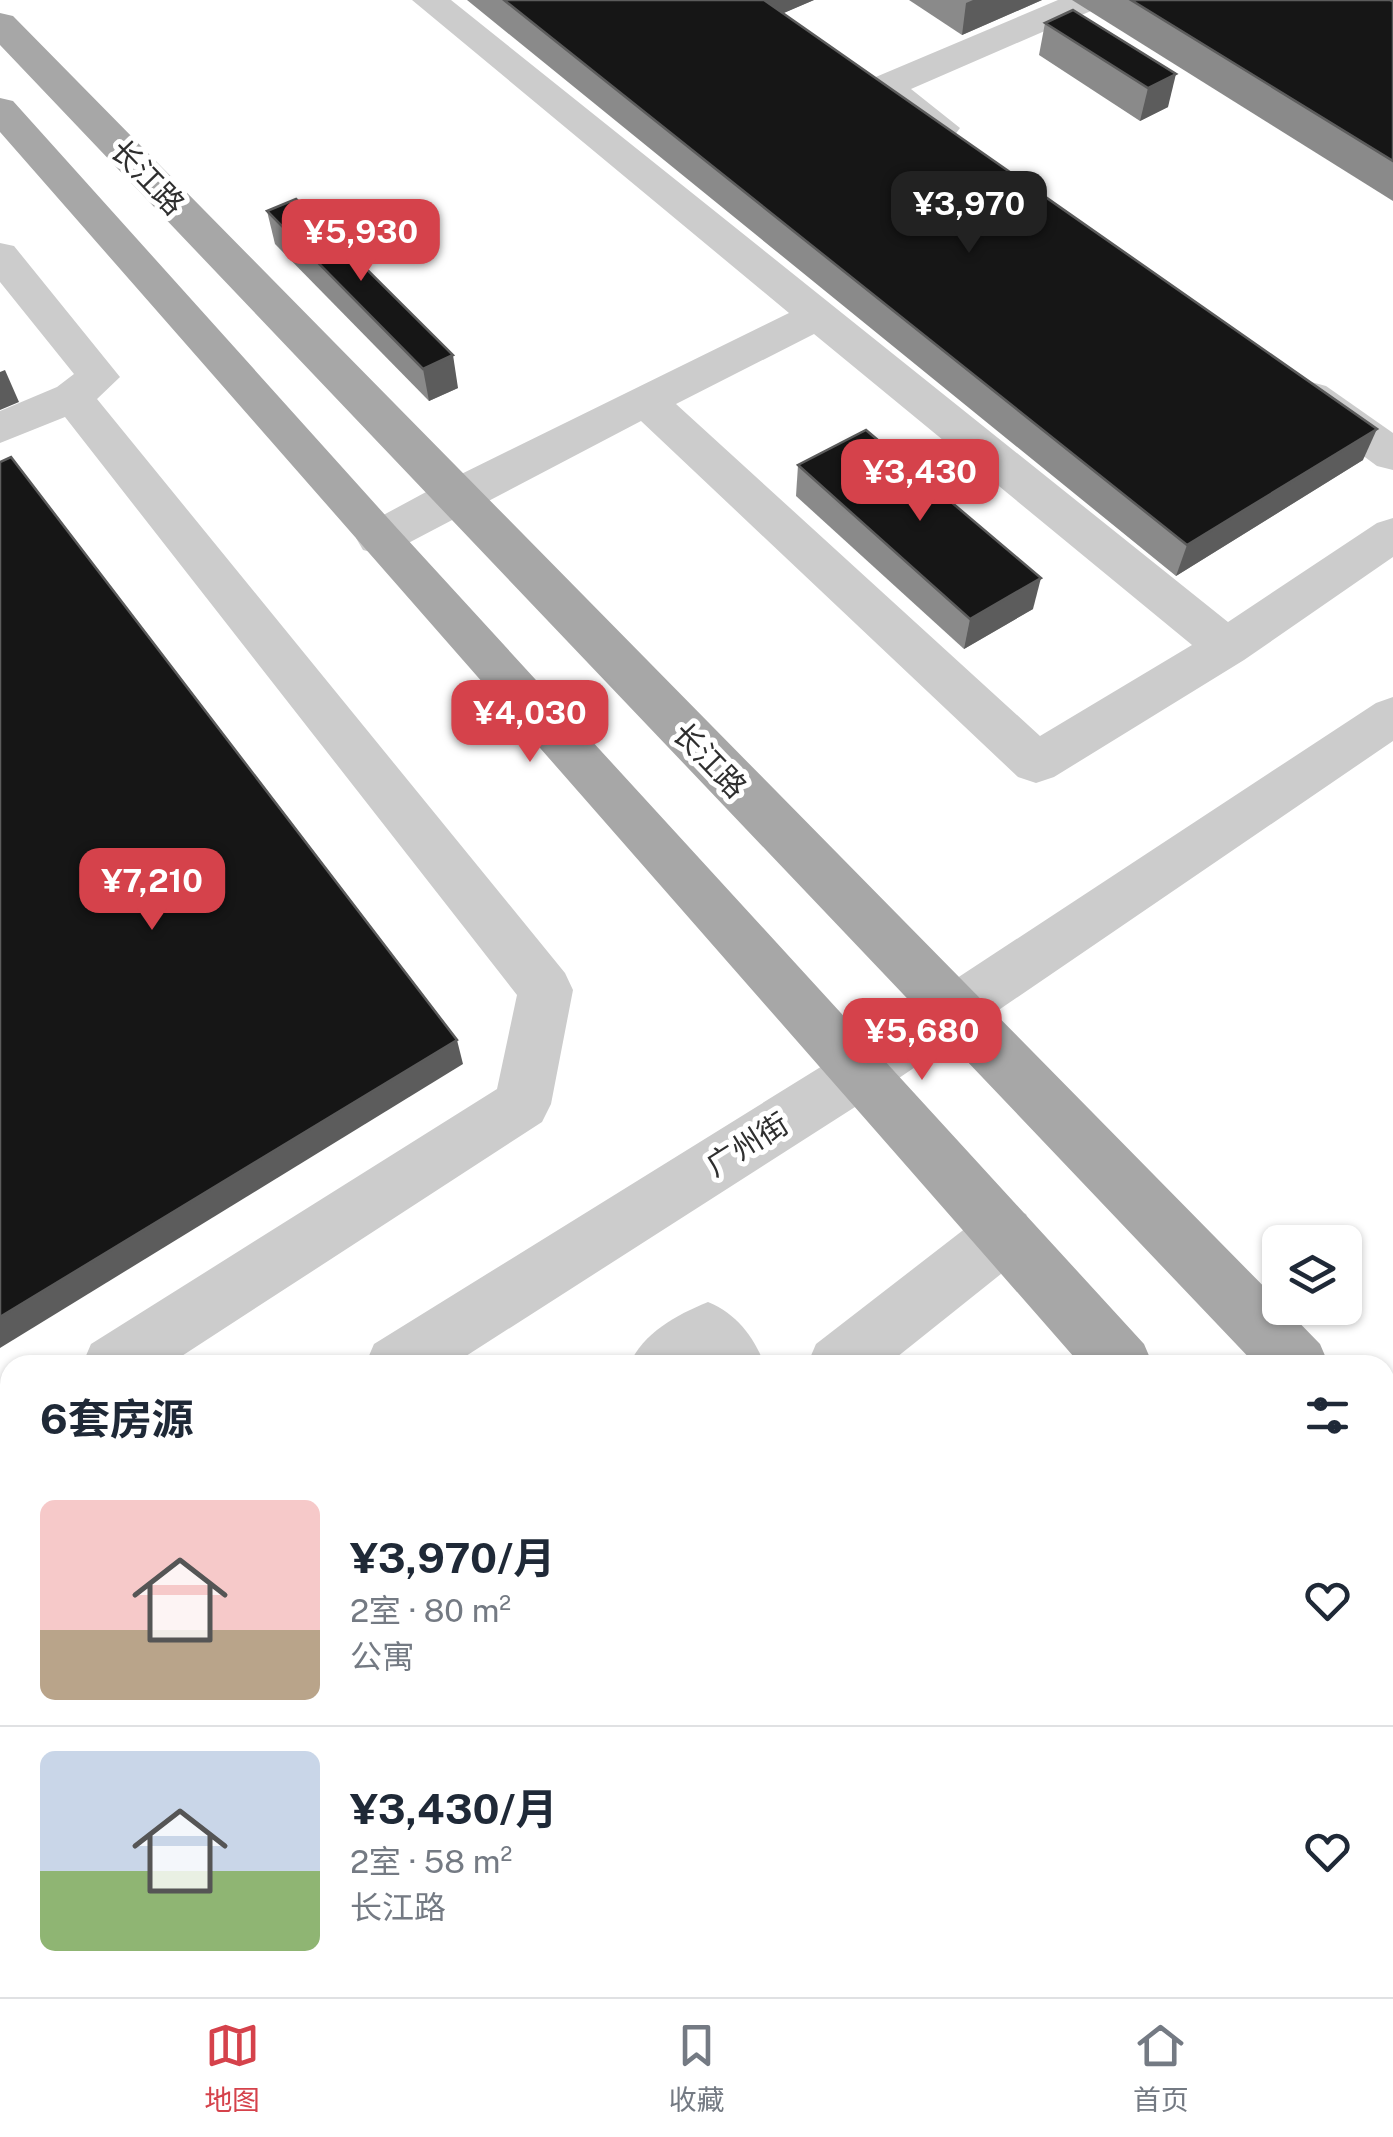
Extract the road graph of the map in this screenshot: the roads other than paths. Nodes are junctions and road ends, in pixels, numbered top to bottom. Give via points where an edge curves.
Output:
1 (430, 0) edge
2 (1088, 0) edge
3 (0, 24) edge
4 (0, 109) edge
5 (964, 144) edge
6 (0, 255) edge
7 (817, 316) junction
8 (1282, 375) edge
9 (72, 397) junction
10 (646, 401) junction
11 (0, 428) edge
12 (1393, 455) edge
13 (455, 496) junction
14 (1393, 534) edge
15 (379, 538) junction
16 (1227, 647) junction
17 (1393, 716) edge
18 (952, 1011) junction
19 (860, 1073) junction
20 (1006, 1234) junction
21 (128, 1355) edge
22 (412, 1355) edge
23 (675, 1355) edge
24 (726, 1355) edge
25 (851, 1355) edge
26 (1113, 1355) edge
27 (1288, 1355) edge

1 - 7 street
2 - 5 street via 884,87
3 - 13 main road, 长江路
4 - 15 main road
6 - 9 street via 99,377
7 - 10 street
7 - 16 street
8 - 12 street
9 - 11 street
9 - 21 street via 546,990 522,1104
10 - 13 street
10 - 16 street via 1036,763
13 - 15 street
13 - 18 main road, 长江路
14 - 16 street
15 - 19 main road
17 - 18 street, 广州街
18 - 19 street, 广州街
18 - 27 main road, 长江路
19 - 20 main road
19 - 22 street, 广州街
20 - 25 street
20 - 26 main road
23 - 24 street via 708,1332

